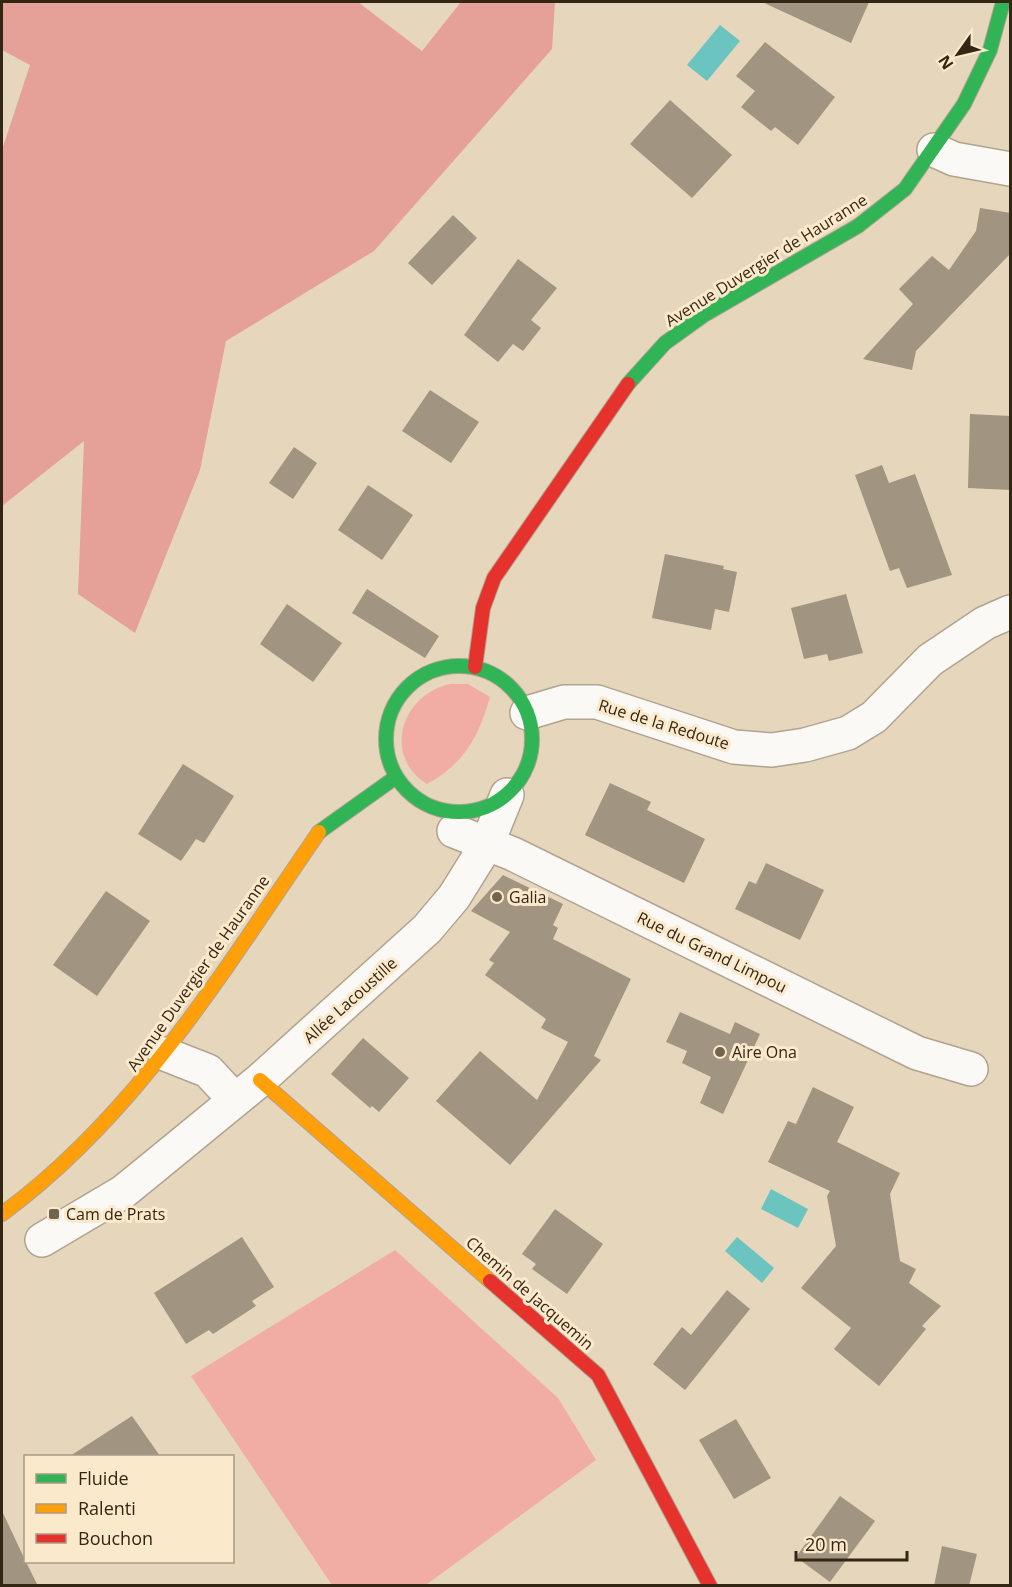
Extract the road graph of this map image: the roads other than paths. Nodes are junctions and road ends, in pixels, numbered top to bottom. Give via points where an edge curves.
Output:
1 (1003, 2) edge
2 (934, 150) junction
3 (1011, 169) edge
4 (1011, 612) edge
5 (475, 667) junction
6 (527, 713) junction
7 (396, 777) junction
8 (507, 795) junction
9 (451, 821) junction
10 (487, 844) junction
11 (457, 892) junction
12 (165, 1054) junction
13 (971, 1069) dead end
14 (260, 1080) junction
15 (235, 1100) junction
16 (2, 1214) edge
17 (42, 1240) dead end
18 (710, 1586) edge

1 - 2 main road, Avenue Duvergier de Hauranne via 990,50 964,104
2 - 3 street via 954,159
2 - 5 main road, Avenue Duvergier de Hauranne via 905,189 858,226 704,315 665,343 632,378 494,578 483,608
4 - 6 street, Rue de la Redoute via 985,623 930,660 874,717 848,733 805,745 772,750 734,747 597,702 564,702
5 - 6 main road via 497,677 515,693
5 - 7 main road via 450,666 427,673 397,700 386,730 387,755
6 - 8 main road via 532,735 530,757 521,778
7 - 9 main road via 409,794
7 - 12 main road, Avenue Duvergier de Hauranne via 321,829
8 - 9 main road
8 - 10 street, Allée Lacoustille
9 - 10 street, Rue du Grand Limpou
9 - 11 street via 458,840
10 - 11 street, Allée Lacoustille
10 - 13 street, Rue du Grand Limpou via 916,1053
11 - 14 street, Allée Lacoustille via 427,929
12 - 15 street via 208,1071
12 - 16 main road, Avenue Duvergier de Hauranne via 80,1150 44,1184
14 - 15 street, Allée Lacoustille
14 - 18 main road, Chemin de Jacquemin via 598,1375
15 - 17 street, Allée Lacoustille via 123,1192

